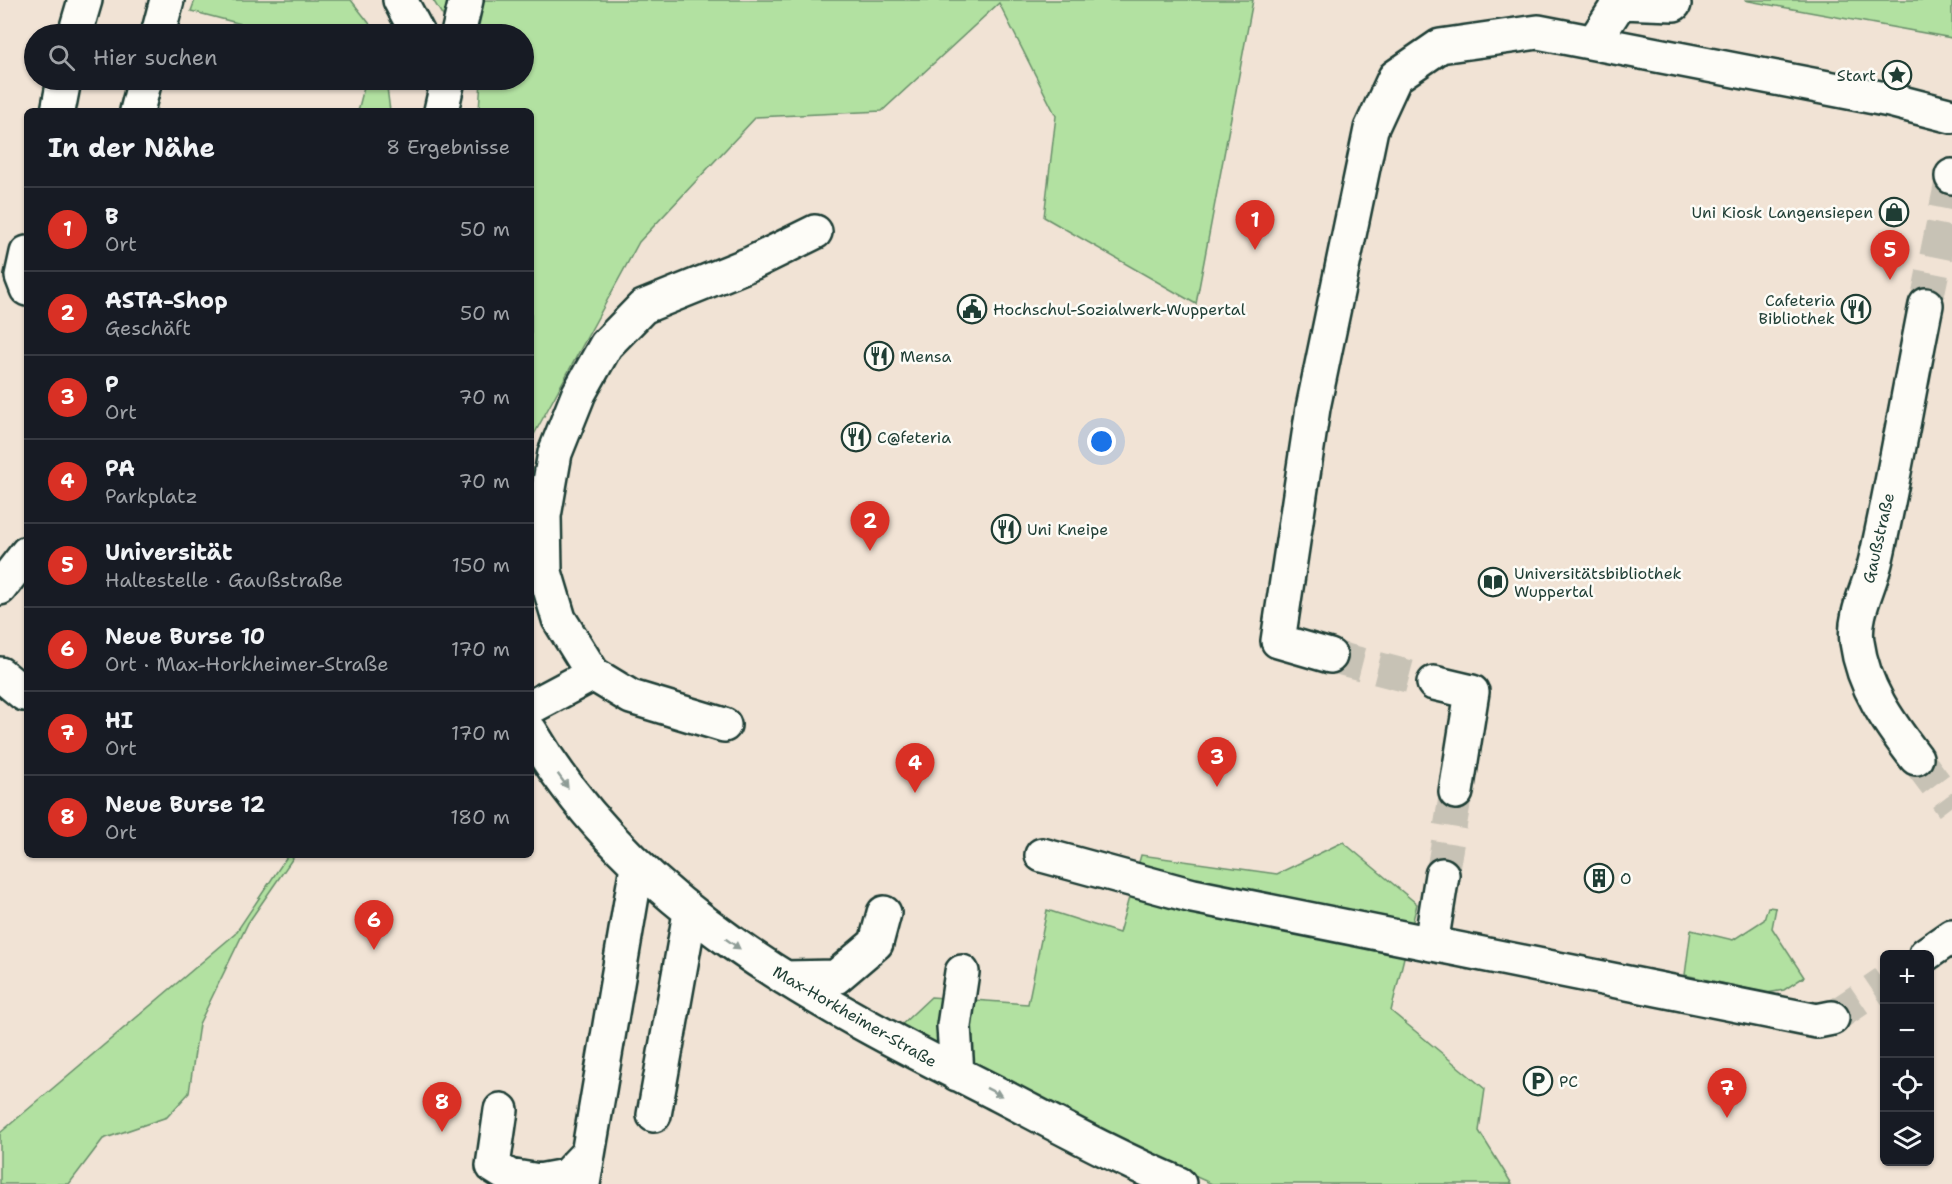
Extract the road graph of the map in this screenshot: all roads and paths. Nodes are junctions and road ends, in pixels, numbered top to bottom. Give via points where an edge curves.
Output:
1 (85, 0) edge
2 (167, 0) edge
3 (400, 0) edge
4 (466, 0) edge
5 (1674, 4) dead end
6 (78, 24) edge
7 (161, 24) edge
8 (413, 24) edge
9 (460, 24) edge
10 (1594, 42) junction
11 (62, 90) edge
12 (143, 90) edge
13 (433, 90) edge
14 (445, 90) edge
15 (59, 108) edge
16 (138, 108) edge
17 (438, 108) edge
18 (440, 108) edge
19 (1952, 116) edge
20 (815, 232) dead end
21 (1926, 305) tunnel mouth
22 (1330, 656) tunnel mouth
23 (593, 674) junction
24 (1434, 683) tunnel mouth
25 (534, 705) edge
26 (724, 725) dead end
27 (534, 737) edge
28 (1916, 758) tunnel mouth
29 (1456, 792) tunnel mouth
30 (1042, 855) dead end
31 (637, 866) junction
32 (1442, 875) tunnel mouth
33 (690, 912) junction
34 (884, 914) dead end
35 (1952, 936) edge
36 (1431, 944) junction
37 (1932, 950) edge
38 (962, 972) dead end
39 (785, 978) junction
40 (1832, 1017) tunnel mouth
41 (957, 1074) junction
42 (501, 1110) dead end
43 (654, 1115) dead end
44 (585, 1169) edge
45 (1179, 1184) edge

1 - 6 street
2 - 7 street
3 - 8 street
4 - 9 street
5 - 10 street via 1620,2
10 - 19 street via 1890,100
10 - 22 street via 1538,32 1440,46 1395,77 1371,129 1312,408 1278,641
11 - 15 street
12 - 16 street
13 - 17 street
14 - 18 street
20 - 23 street via 752,263 643,307 606,345 579,393 555,453 544,516 545,572 559,619
21 - 28 street, Gaußstraße via 1875,561 1856,624 1859,658 1873,696
23 - 25 street
23 - 26 street via 631,697
24 - 29 street via 1472,692
27 -> 31 street, Max-Horkheimer-Straße via 573,794
30 - 36 street via 1193,896
31 - 33 street, Max-Horkheimer-Straße
31 - 44 street
32 - 36 street
33 -> 39 street, Max-Horkheimer-Straße
33 - 43 street
34 - 39 street via 876,943 836,977
35 - 37 street
36 - 40 street via 1816,1021
38 - 41 street via 954,1026
39 - 41 street, Max-Horkheimer-Straße via 839,1012
41 -> 45 street, Max-Horkheimer-Straße
42 - 44 street via 493,1166 509,1176 539,1181

